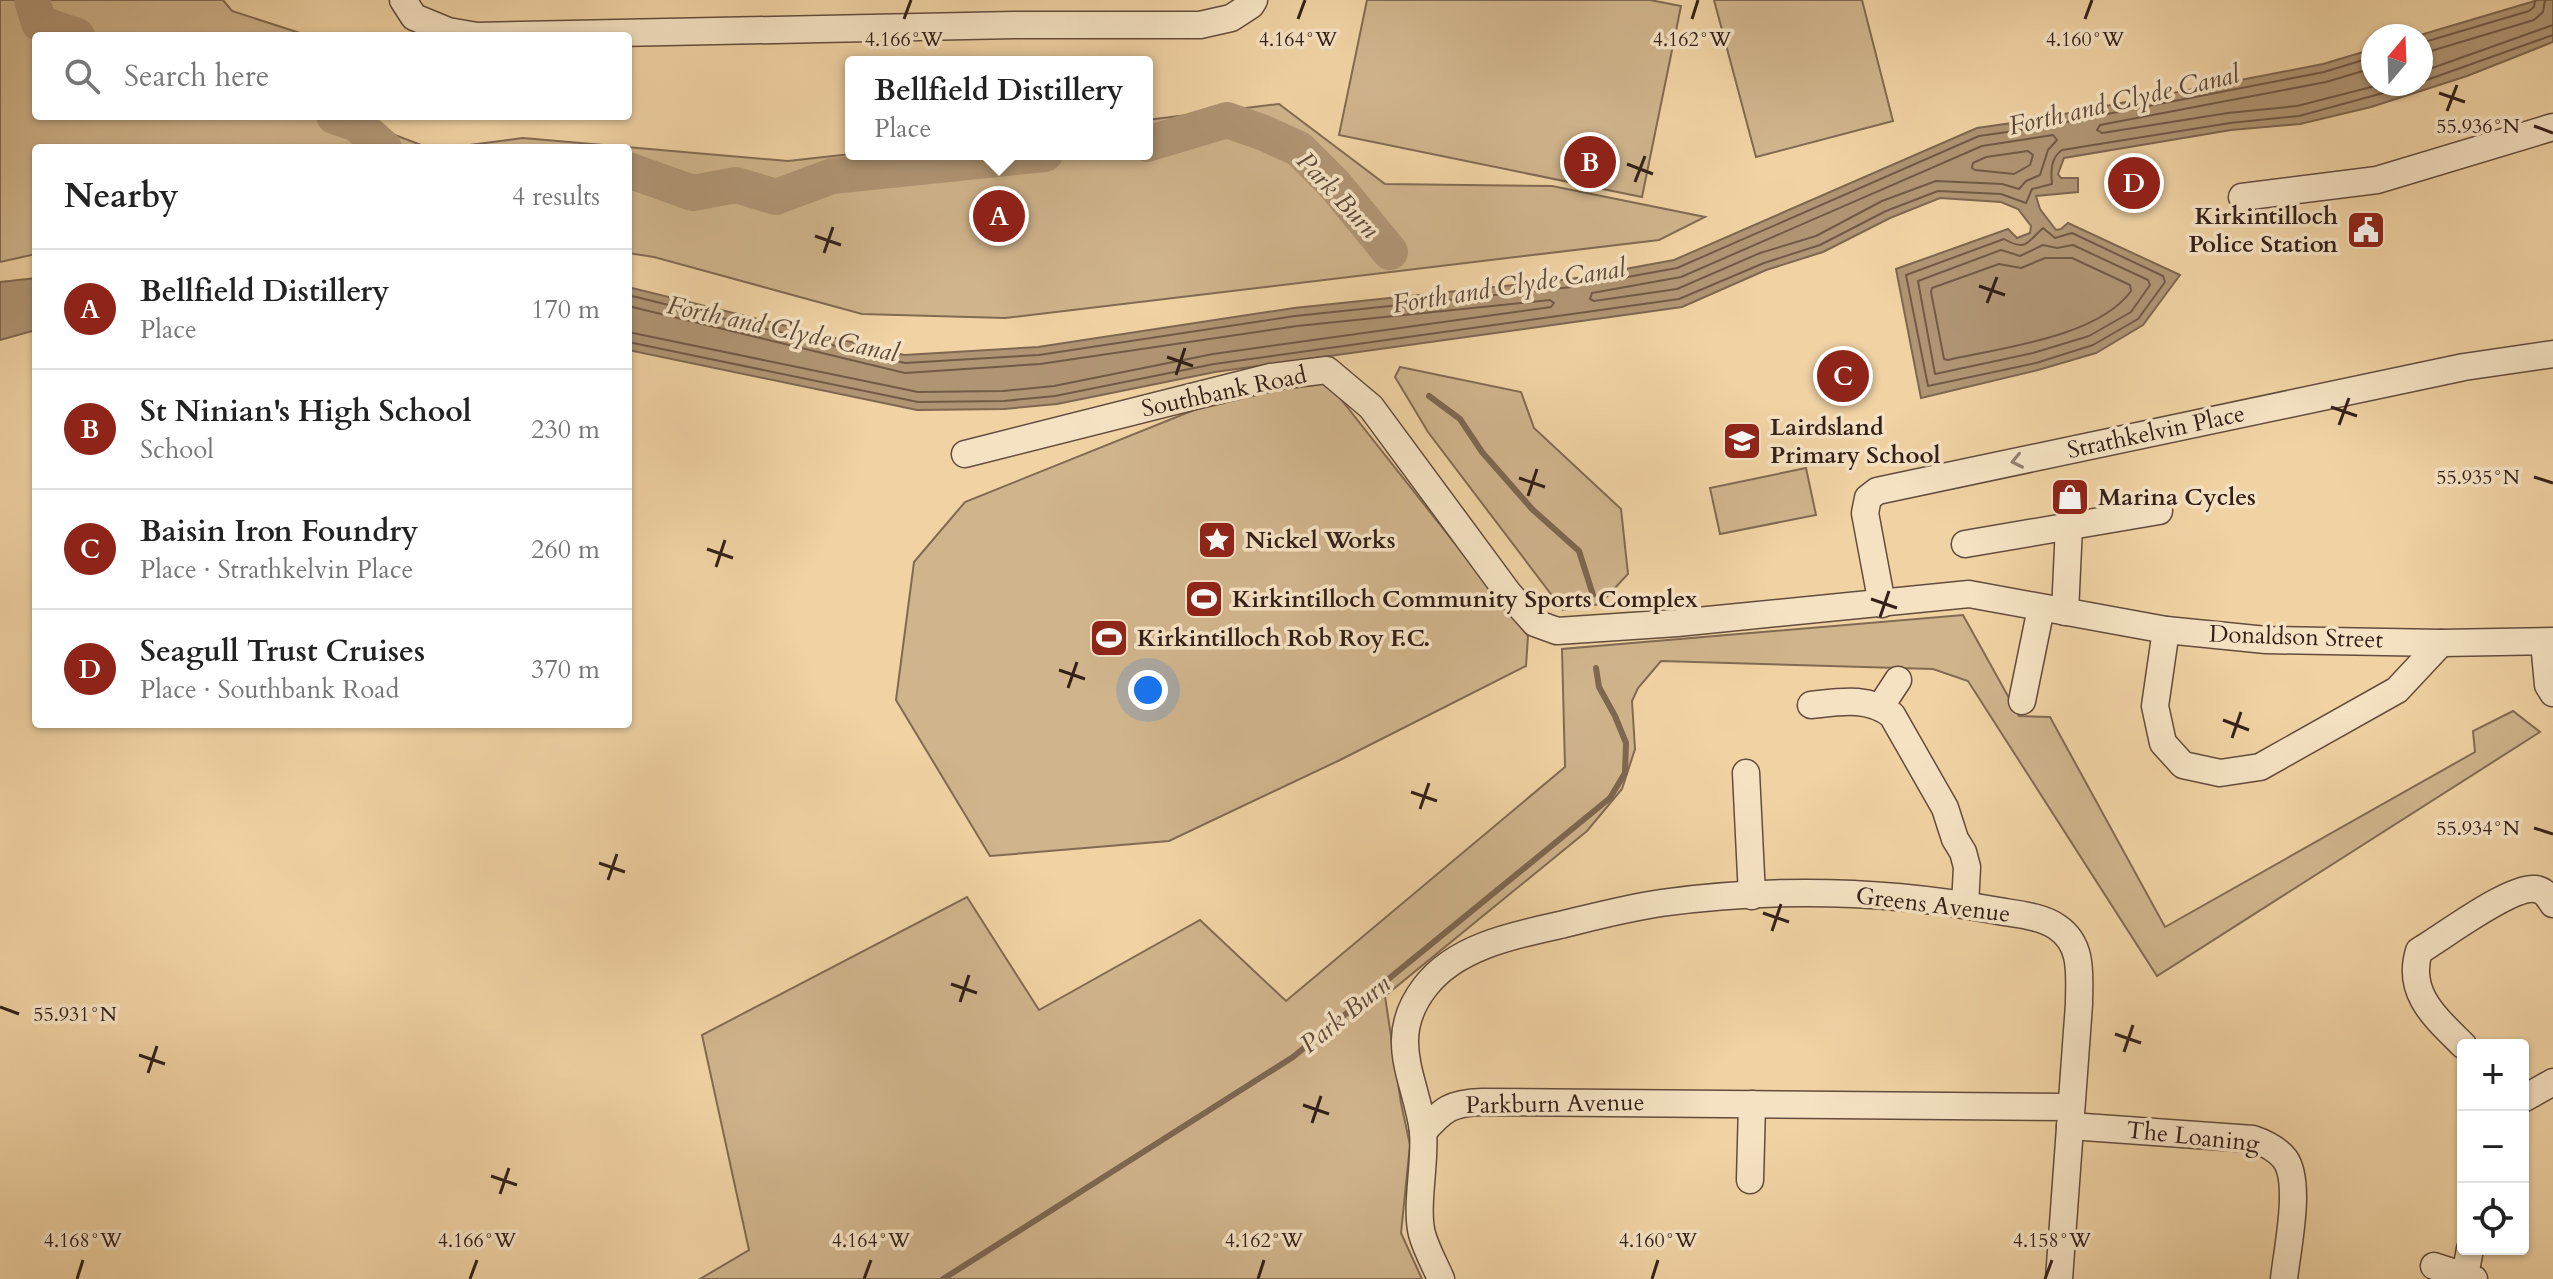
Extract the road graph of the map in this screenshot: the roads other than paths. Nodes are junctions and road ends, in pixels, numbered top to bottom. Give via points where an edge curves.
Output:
1 (403, 0) edge
2 (1254, 0) edge
3 (454, 32) edge
4 (632, 33) edge
5 (2553, 127) edge
6 (2242, 197) dead end
7 (2553, 354) edge
8 (965, 454) dead end
9 (2159, 511) dead end
10 (2069, 526) junction
11 (1965, 544) dead end
12 (1882, 604) junction
13 (2053, 610) junction
14 (2166, 630) junction
15 (1557, 631) joint
16 (2549, 641) edge
17 (2441, 643) junction
18 (1898, 680) dead end
19 (2553, 693) edge
20 (2022, 701) dead end
21 (1811, 705) dead end
22 (1881, 706) junction
23 (1746, 773) dead end
24 (1752, 896) junction
25 (2553, 904) edge
26 (1965, 905) junction
27 (2457, 1039) edge
28 (2553, 1082) edge
29 (2529, 1096) edge
30 (1752, 1104) junction
31 (2070, 1117) junction
32 (1423, 1132) junction
33 (1750, 1180) dead end
34 (2470, 1255) edge
35 (2434, 1266) dead end
36 (2470, 1277) edge
37 (1441, 1279) edge
38 (2059, 1279) edge
39 (2284, 1279) edge

1 - 3 street via 414,17
2 - 4 street via 1231,18 1200,25
5 - 6 street via 2377,180
7 -> 12 street, Strathkelvin Place via 2464,367 1877,491 1868,498 1865,513
8 - 15 street, Southbank Road via 1270,377 1327,370 1371,407 1509,594 1535,623
9 - 10 street
10 - 11 street
10 - 13 street
12 - 13 street, Donaldson Street via 1969,594
12 - 15 street, Donaldson Street
13 - 14 street, Donaldson Street
13 - 20 street
14 - 17 street, Donaldson Street via 2266,640
14 - 17 street via 2155,706 2163,743 2183,765 2220,773 2260,767 2397,690
16 - 17 street, Donaldson Street
16 - 19 street via 2548,685
18 - 22 street
21 - 22 street via 1851,700
22 - 26 street via 1892,715 1945,808 1967,867
23 - 24 street
24 - 26 street, Greens Avenue via 1899,896
24 - 32 street, Greens Avenue via 1661,903 1517,935 1474,950 1447,967 1427,984 1406,1026 1406,1068
25 - 27 street via 2544,891 2514,891 2419,951 2416,989
26 - 31 street, Greens Avenue via 2056,926 2071,940 2079,960 2079,1004
28 - 29 street
30 - 31 street, Parkburn Avenue
30 - 32 street, Parkburn Avenue via 1459,1102 1440,1112
30 - 33 street
31 - 38 street, Greens Avenue
31 - 39 street, The Loaning via 2267,1143 2291,1173
32 - 37 street via 1421,1233
34 - 36 street
35 - 36 street

